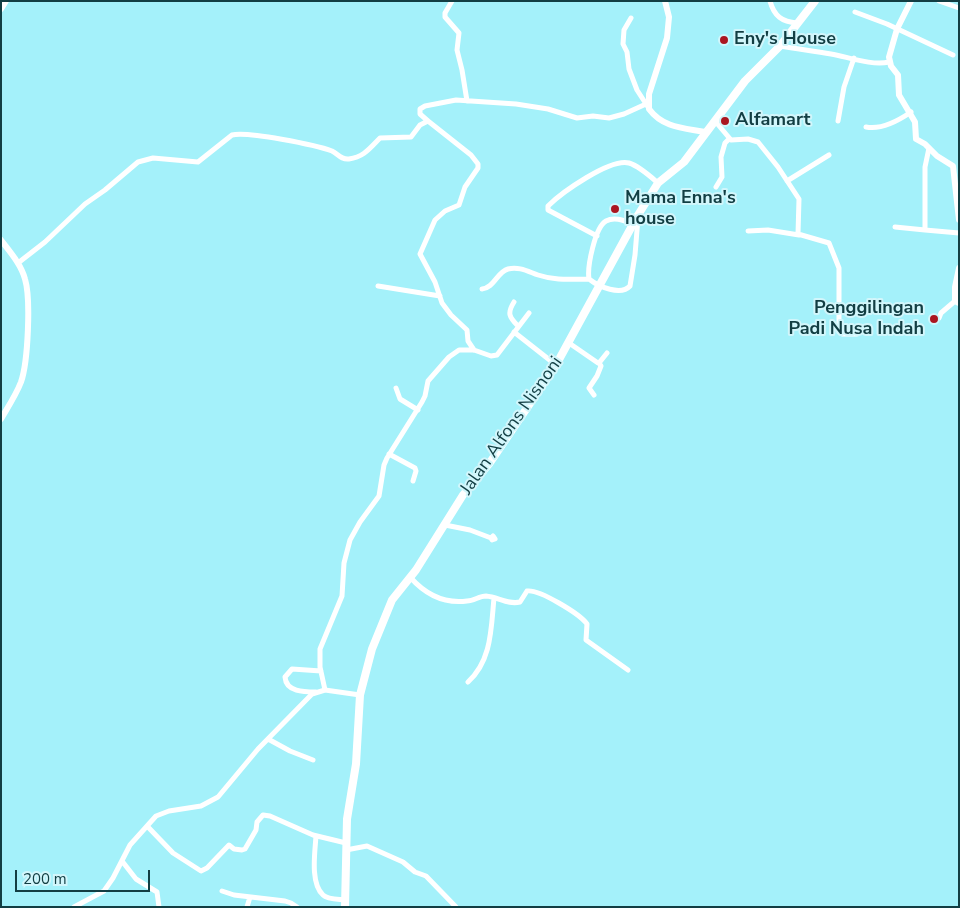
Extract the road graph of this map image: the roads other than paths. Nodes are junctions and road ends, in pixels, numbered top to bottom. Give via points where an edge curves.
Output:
1 (6, 1) edge
2 (452, 1) edge
3 (665, 1) edge
4 (770, 1) edge
5 (815, 1) edge
6 (911, 1) edge
7 (939, 1) edge
8 (959, 8) edge
9 (1, 9) edge
10 (855, 12) dead end
11 (631, 18) dead end
12 (798, 23) junction
13 (897, 30) junction
14 (780, 46) junction
15 (953, 55) dead end
16 (854, 58) junction
17 (889, 62) junction
18 (467, 101) junction
19 (648, 106) junction
20 (911, 112) junction
21 (428, 121) junction
22 (715, 121) junction
23 (838, 121) dead end
24 (866, 127) dead end
25 (705, 132) junction
26 (729, 139) junction
27 (929, 148) junction
28 (830, 155) dead end
29 (786, 181) junction
30 (658, 183) junction
31 (716, 186) dead end
32 (638, 215) junction
33 (959, 220) edge
34 (633, 224) junction
35 (895, 227) dead end
36 (925, 230) junction
37 (748, 231) dead end
38 (959, 233) edge
39 (799, 235) junction
40 (596, 236) junction
41 (1, 240) edge
42 (18, 263) junction
43 (959, 268) edge
44 (589, 279) junction
45 (599, 285) junction
46 (378, 286) dead end
47 (482, 289) dead end
48 (440, 296) junction
49 (514, 302) dead end
50 (957, 302) edge
51 (529, 313) dead end
52 (938, 318) dead end
53 (518, 326) junction
54 (514, 332) junction
55 (857, 334) dead end
56 (568, 343) junction
57 (474, 350) junction
58 (606, 353) dead end
59 (600, 363) junction
60 (556, 365) junction
61 (396, 388) dead end
62 (594, 395) dead end
63 (418, 410) junction
64 (1, 419) edge
65 (389, 454) junction
66 (413, 481) dead end
67 (445, 525) junction
68 (491, 538) dead end
69 (410, 577) junction
70 (494, 598) junction
71 (628, 670) dead end
72 (320, 671) junction
73 (468, 682) dead end
74 (325, 690) junction
75 (317, 692) junction
76 (360, 695) junction
77 (268, 739) junction
78 (313, 760) dead end
79 (148, 827) junction
80 (316, 836) junction
81 (346, 847) junction
82 (122, 861) junction
83 (222, 891) dead end
84 (250, 897) junction
85 (346, 904) edge
86 (74, 907) edge
87 (159, 907) edge
88 (247, 907) edge
89 (297, 907) edge
90 (456, 907) edge

1 - 9 street
2 - 18 street via 445,17 459,33 457,50
3 - 19 street via 669,17 666,38
4 - 12 street via 778,17
5 - 12 main road, Jalan Alfons Nisnoni
6 - 13 street
7 - 8 street
10 - 13 street
11 - 19 street via 624,30 623,44 636,90
12 - 14 main road, Jalan Alfons Nisnoni
13 - 15 street
13 - 17 street
14 - 16 street
14 - 22 main road, Jalan Alfons Nisnoni via 744,81
16 - 17 street via 883,64
16 - 23 street via 844,87
17 - 20 street via 897,73 899,95
18 - 19 street via 516,104 577,118 609,118
18 - 21 street via 451,100 422,108 420,114
19 - 25 street via 670,125
20 - 24 street via 891,124
20 - 27 street via 916,139
21 - 42 street via 420,125 411,137 380,138 366,153 347,159 312,146 257,135 234,134 198,162 142,160 85,204
21 - 48 street via 478,162 459,205 444,211 434,220 420,254
22 - 25 main road, Jalan Alfons Nisnoni
22 - 26 street
25 - 30 main road, Jalan Alfons Nisnoni via 684,162
26 - 29 street via 748,138 759,144
26 - 31 street via 722,157 722,177
27 - 33 street via 953,166
27 - 36 street via 925,166
28 - 29 street
29 - 39 street via 799,199
30 - 32 main road, Jalan Alfons Nisnoni
30 - 40 street via 634,165 623,162 608,166 580,182 548,206 548,210
32 - 34 main road, Jalan Alfons Nisnoni
32 - 45 street via 630,286 621,291
34 - 40 street via 618,219 608,220 598,229
34 - 45 main road, Jalan Alfons Nisnoni
35 - 36 street
36 - 38 street
37 - 39 street via 768,230
39 - 55 street via 829,243 839,268 839,332
40 - 44 street
41 - 42 street
42 - 64 street via 25,280 28,304 24,370
43 - 50 street via 955,287
44 - 45 street
44 - 47 street via 560,280 510,268
45 - 56 main road, Jalan Alfons Nisnoni
46 - 48 street
48 - 57 street via 451,315 467,330 468,341
49 - 53 street via 509,314
50 - 52 street
51 - 53 street
53 - 54 street
54 - 57 street via 495,356
54 - 60 street
56 - 59 street
56 - 60 main road, Jalan Alfons Nisnoni
57 - 63 street via 459,350 449,357 428,381
58 - 59 street
59 - 62 street via 597,376 588,388
60 - 67 main road, Jalan Alfons Nisnoni
61 - 63 street via 400,399
63 - 65 street
65 - 66 street via 415,468
65 - 72 street via 379,496 356,530 345,558 342,596 320,649
67 - 68 street
67 - 69 main road, Jalan Alfons Nisnoni
69 - 70 street via 430,595 442,599 469,601 481,597
69 - 76 main road, Jalan Alfons Nisnoni via 392,600 379,628
70 - 71 street via 516,603 527,591 541,594 580,617 587,624 586,640
70 - 73 street via 489,648
72 - 74 street
72 - 75 street via 292,669 285,677 286,684 293,689
74 - 75 street
74 - 76 street
75 - 77 street
76 - 81 main road, Jalan Alfons Nisnoni
77 - 78 street
77 - 79 street via 213,800 189,809 161,813
79 - 80 street via 173,853 201,871 229,845 234,849 245,849 263,815
79 - 82 street via 130,846
80 - 81 street
80 - 85 street via 314,864 321,892
81 - 85 main road, Jalan Alfons Nisnoni
81 - 90 street via 368,846 403,862 429,879
82 - 86 street via 104,891
82 - 87 street via 136,879 157,892
83 - 84 street
84 - 88 street
84 - 89 street via 284,901

